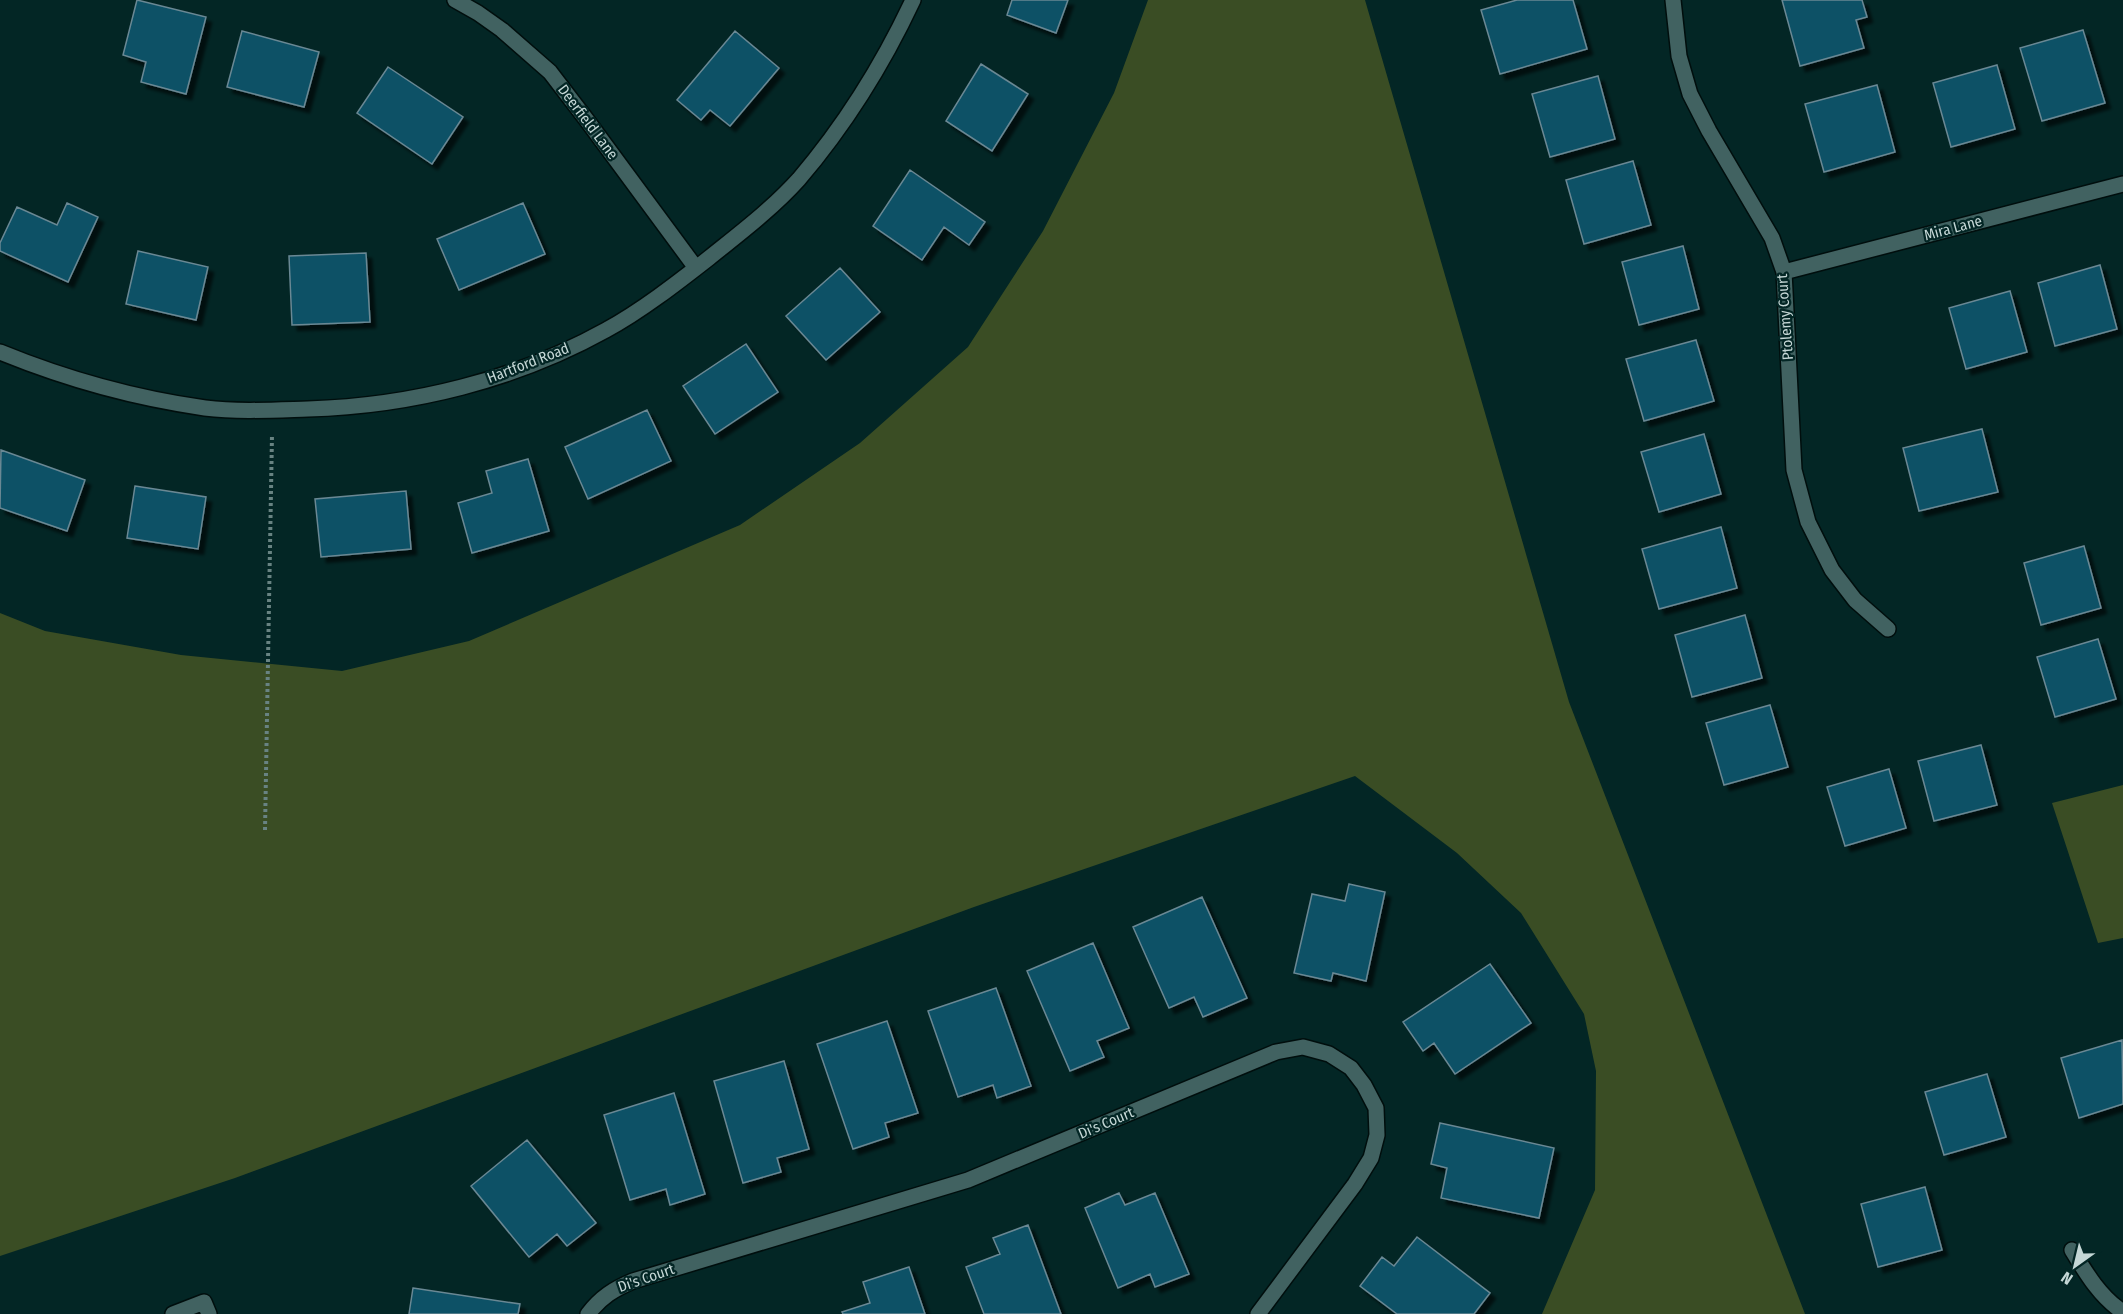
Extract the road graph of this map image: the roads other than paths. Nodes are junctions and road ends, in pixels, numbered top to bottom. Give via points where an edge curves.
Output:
1 (455, 0) edge
2 (913, 0) edge
3 (1672, 0) edge
4 (2123, 184) edge
5 (696, 268) junction
6 (1784, 272) junction
7 (0, 352) edge
8 (1888, 629) dead end
9 (2072, 1250) dead end
10 (2123, 1312) edge
11 (173, 1314) edge
12 (208, 1314) edge
13 (588, 1314) edge
14 (1258, 1314) edge

1 - 5 street, Deerfield Lane via 502,30 550,72
2 - 5 street, Hartford Road via 869,82 798,180
3 - 6 street, Ptolemy Court via 1679,56 1690,94 1772,238
4 - 6 street, Mira Lane
5 - 7 street, Hartford Road via 607,330 556,354 453,390 391,402 272,410 207,408 99,387
6 - 8 street, Ptolemy Court via 1794,470 1808,522 1832,570 1855,600
9 - 10 street via 2092,1281
11 - 12 street via 204,1302
13 - 14 street, Di's Court via 611,1290 633,1281 968,1180 1276,1052 1303,1047 1329,1054 1351,1068 1376,1108 1377,1135 1371,1158 1355,1184

